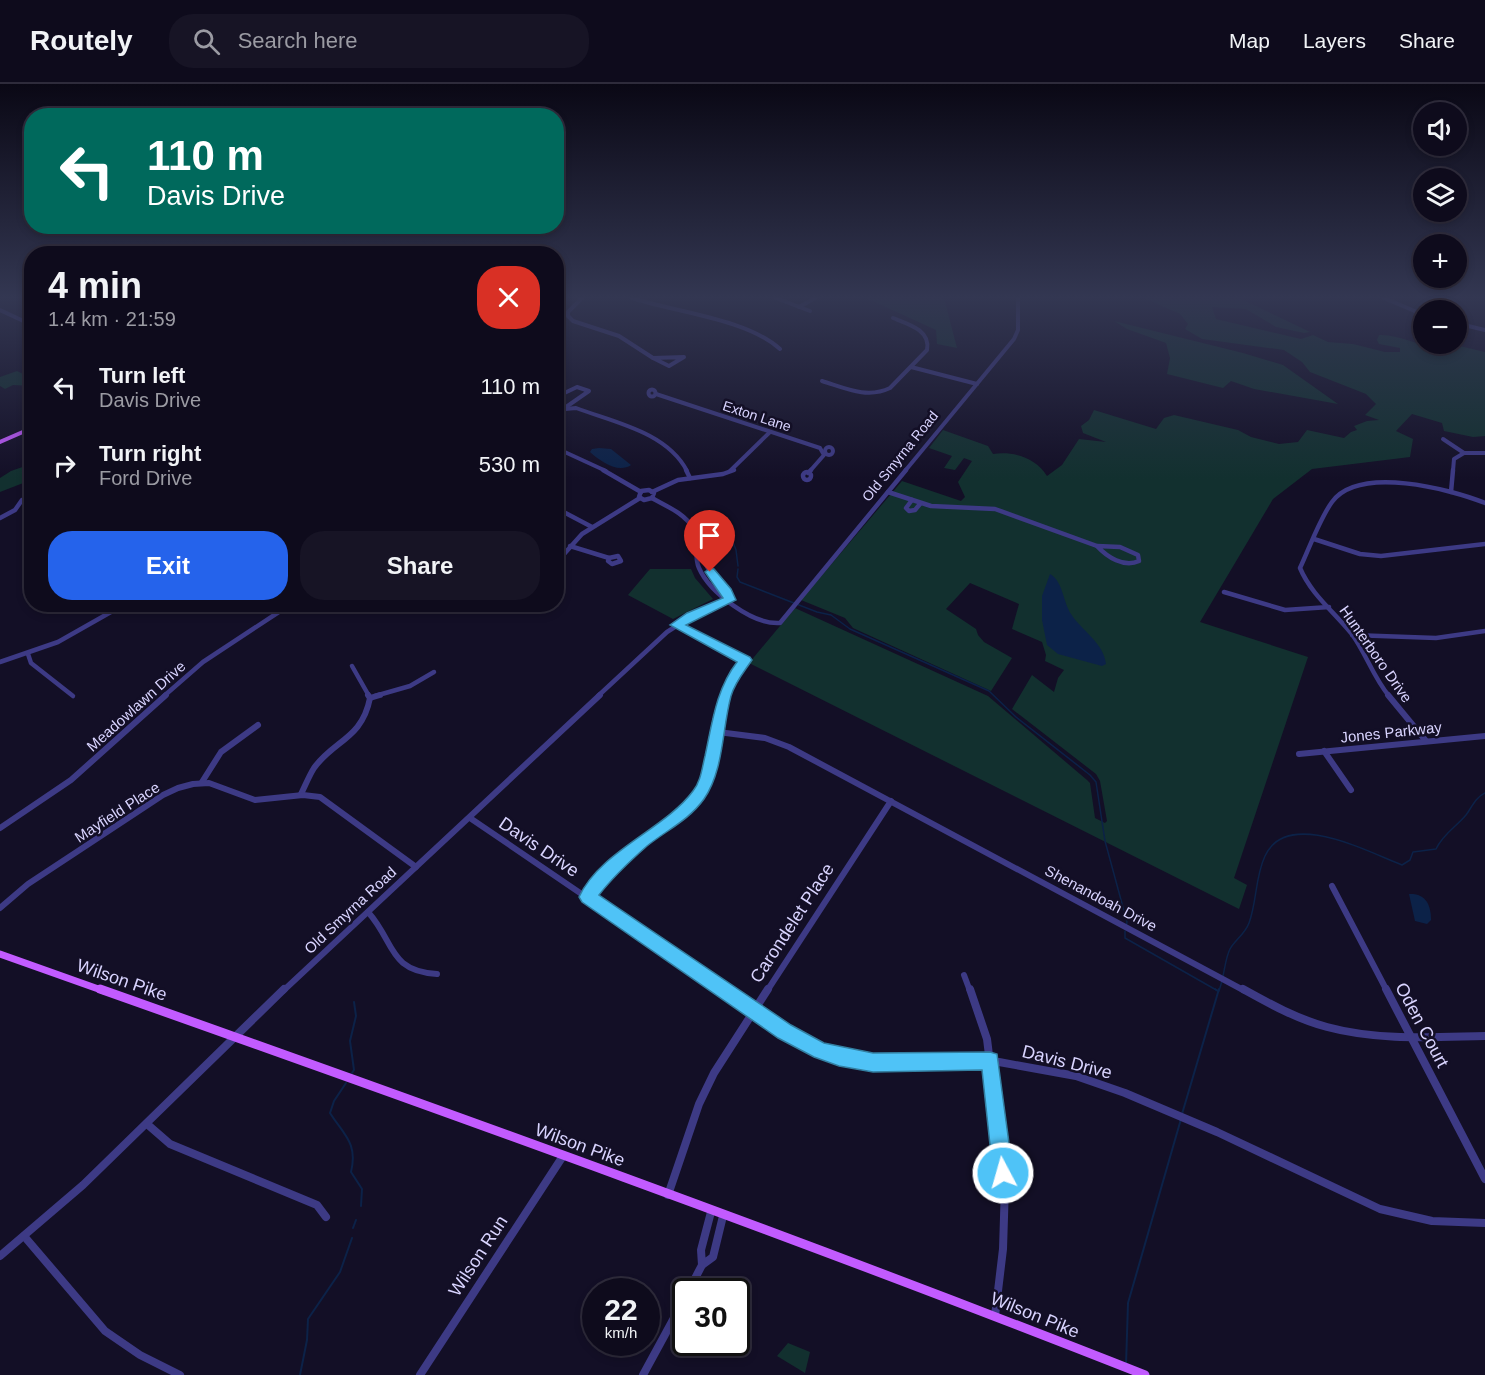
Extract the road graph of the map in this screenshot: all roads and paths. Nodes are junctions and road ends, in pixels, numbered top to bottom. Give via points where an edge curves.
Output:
1 (653, 358) edge
2 (682, 358) edge
3 (919, 358) edge
4 (998, 358) edge
5 (911, 367) junction
6 (822, 381) dead end
7 (976, 385) junction
8 (564, 393) edge
9 (656, 394) dead end
10 (574, 403) junction
11 (576, 408) junction
12 (565, 409) joint
13 (24, 432) edge
14 (770, 432) junction
15 (1443, 439) dead end
16 (0, 442) edge
17 (564, 451) edge
18 (1464, 453) junction
19 (1485, 453) edge
20 (808, 473) dead end
21 (690, 478) junction
22 (641, 492) junction
23 (652, 492) junction
24 (888, 492) junction
25 (1451, 492) junction
26 (640, 498) junction
27 (652, 498) junction
28 (22, 500) dead end
29 (912, 501) junction
30 (1485, 503) edge
31 (921, 504) junction
32 (564, 512) edge
33 (0, 518) edge
34 (592, 527) junction
35 (1314, 539) junction
36 (1485, 544) edge
37 (570, 546) junction
38 (1097, 546) junction
39 (698, 551) joint
40 (564, 553) edge
41 (609, 558) dead end
42 (1224, 592) dead end
43 (730, 600) junction
44 (1329, 608) junction
45 (111, 612) edge
46 (279, 612) edge
47 (676, 625) junction
48 (1485, 631) edge
49 (1352, 635) junction
50 (28, 654) junction
51 (0, 662) edge
52 (352, 666) dead end
53 (434, 672) dead end
54 (73, 696) dead end
55 (369, 698) junction
56 (258, 725) dead end
57 (718, 732) junction
58 (1485, 736) edge
59 (1426, 741) junction
60 (1324, 751) junction
61 (1299, 754) dead end
62 (202, 782) junction
63 (1351, 790) dead end
64 (301, 794) junction
65 (891, 801) junction
66 (470, 818) junction
67 (0, 828) edge
68 (416, 867) junction
69 (1332, 886) dead end
70 (587, 897) junction
71 (0, 908) edge
72 (368, 912) junction
73 (0, 954) edge
74 (437, 974) dead end
75 (964, 975) dead end
76 (753, 1010) junction
77 (236, 1036) junction
78 (1485, 1036) edge
79 (1412, 1037) junction
80 (990, 1061) junction
81 (1177, 1114) joint
82 (1186, 1118) joint
83 (147, 1124) junction
84 (563, 1156) junction
85 (1485, 1179) edge
86 (668, 1195) junction
87 (711, 1212) junction
88 (723, 1216) junction
89 (326, 1217) dead end
90 (1485, 1223) edge
91 (24, 1236) junction
92 (0, 1256) edge
93 (702, 1265) junction
94 (695, 1278) edge
95 (995, 1316) junction
96 (672, 1321) edge
97 (180, 1375) edge
98 (420, 1375) edge
99 (642, 1375) edge
100 (1144, 1375) edge

1 - 2 street via 670,366
3 - 5 street
4 - 7 street, Old Smyrna Road
5 - 6 street via 890,388 879,392 861,392
5 - 7 street
7 - 24 street, Old Smyrna Road
8 - 10 street via 575,387 587,389 588,394
9 - 14 street, Exton Lane
10 - 11 street
10 - 12 street
11 - 12 street
11 - 21 street via 664,445 680,457
13 - 16 main road
14 - 20 street, Exton Lane via 820,448 823,456
14 - 21 street via 734,470
15 - 18 street
17 - 22 street
18 - 19 street
18 - 25 street via 1454,459
21 - 23 street
22 - 23 street
22 - 26 street
23 - 27 street
24 - 29 street
24 - 43 street, Old Smyrna Road via 780,623 767,624
25 - 30 street, Hunterboro Drive
25 - 35 street, Hunterboro Drive via 1402,482 1350,488 1336,495
26 - 27 street
26 - 34 street
27 - 39 street via 689,523
28 - 33 street
29 - 31 street
29 - 31 street via 906,507 909,511
31 - 38 street via 991,508
32 - 34 street
34 - 37 street
35 - 36 street via 1360,554 1382,556
35 - 44 street, Hunterboro Drive via 1300,568 1307,584
37 - 40 street
37 - 41 street
38 - 38 street via 1123,548 1136,554 1139,561 1118,561
39 - 43 street via 696,560 703,576
42 - 44 street via 1285,610
43 - 47 street, Old Smyrna Road
44 - 49 street, Hunterboro Drive
45 - 50 street
46 - 67 street, Meadowlawn Drive via 203,662 71,780
47 - 57 street via 745,660 728,686
47 - 66 street, Old Smyrna Road
48 - 49 street via 1436,638
49 - 59 street, Hunterboro Drive via 1379,684
50 - 51 street
50 - 54 street via 31,663
52 - 55 street
53 - 55 street via 410,686
55 - 64 street via 364,721 318,763
56 - 62 street via 221,752
57 - 65 street, Shenandoah Drive via 776,741
57 - 70 street via 711,769 699,795 682,813 643,840
58 - 59 street, Jones Parkway
59 - 60 street, Jones Parkway
60 - 61 street, Jones Parkway
60 - 63 street
62 - 64 street via 253,800
62 - 71 street, Mayfield Place via 163,795 28,884
64 - 68 street via 327,801
65 - 76 street, Carondelet Place
65 - 79 street, Shenandoah Drive via 1269,1004 1315,1024 1358,1034
66 - 68 street, Old Smyrna Road
66 - 70 street, Davis Drive
68 - 72 street, Old Smyrna Road
69 - 79 street, Oden Court
70 - 76 street, Davis Drive
72 - 74 street via 400,961 418,972
72 - 77 street, Old Smyrna Road
73 - 77 main road, Wilson Pike
75 - 80 street via 982,1020
76 - 80 street, Davis Drive via 801,1042 839,1057 873,1063
76 - 86 street, Carondelet Place via 706,1087
77 - 83 street, Old Smyrna Road
77 - 84 main road, Wilson Pike
78 - 79 street, Shenandoah Drive
79 - 85 street, Oden Court
80 - 81 street, Davis Drive via 1089,1080
80 - 95 street via 1005,1185
81 - 82 street, Davis Drive
82 - 90 street, Davis Drive via 1380,1209 1430,1222
83 - 89 street via 176,1147 317,1205
83 - 91 street, Old Smyrna Road
84 - 86 main road, Wilson Pike
84 - 98 street, Wilson Run
86 - 87 main road, Wilson Pike
87 - 88 main road, Wilson Pike
87 - 93 street via 701,1250
88 - 93 street via 713,1257
88 - 95 main road, Wilson Pike
91 - 92 street, Old Smyrna Road
91 - 97 street via 105,1331
93 - 94 street
95 - 100 main road, Wilson Pike
96 - 99 street

